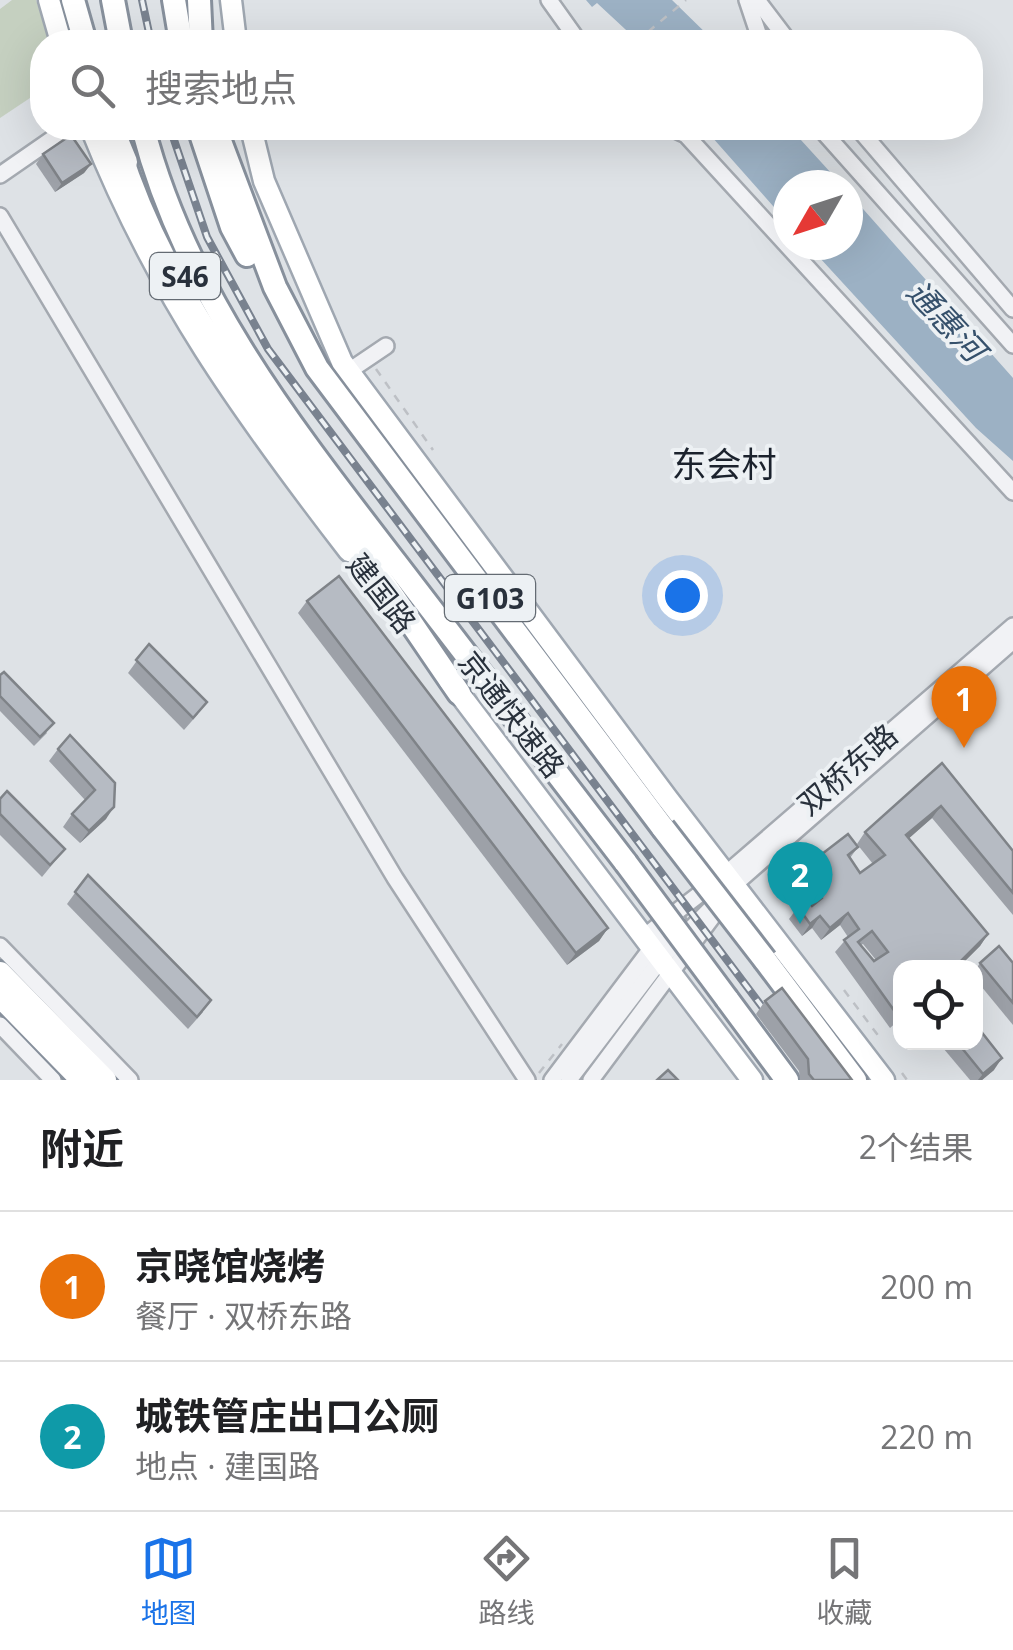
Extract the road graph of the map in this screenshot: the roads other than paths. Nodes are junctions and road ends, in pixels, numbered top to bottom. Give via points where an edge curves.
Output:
1 (49, 0) edge
2 (73, 0) edge
3 (114, 0) edge
4 (174, 0) edge
5 (199, 0) edge
6 (231, 0) edge
7 (549, 0) edge
8 (747, 0) edge
9 (757, 0) edge
10 (58, 30) edge
11 (82, 30) edge
12 (120, 30) edge
13 (179, 30) edge
14 (201, 30) edge
15 (235, 30) edge
16 (570, 30) edge
17 (757, 30) edge
18 (780, 30) edge
19 (50, 140) edge
20 (96, 140) edge
21 (117, 140) edge
22 (117, 140) edge
23 (147, 140) edge
24 (203, 140) edge
25 (220, 140) edge
26 (254, 140) edge
27 (691, 140) edge
28 (831, 140) edge
29 (868, 140) edge
30 (0, 174) edge
31 (0, 216) edge
32 (1013, 309) edge
33 (1013, 345) edge
34 (386, 346) dead end
35 (317, 368) junction
36 (349, 371) junction
37 (279, 412) junction
38 (1013, 492) edge
39 (1013, 626) edge
40 (1013, 641) edge
41 (459, 693) junction
42 (731, 878) junction
43 (0, 946) edge
44 (658, 954) junction
45 (0, 973) edge
46 (0, 996) edge
47 (0, 1025) edge
48 (893, 1077) edge
49 (53, 1080) edge
50 (82, 1080) edge
51 (105, 1080) edge
52 (130, 1080) edge
53 (527, 1080) edge
54 (552, 1080) edge
55 (569, 1080) edge
56 (591, 1080) edge
57 (752, 1080) edge
58 (788, 1080) edge
59 (855, 1080) edge

1 - 10 main road
2 - 11 highway
3 - 12 highway
4 - 13 highway
5 - 14 highway
6 - 15 main road
7 - 16 street
8 - 17 street
9 - 18 street
19 - 30 street
20 - 41 main road, 建国路 via 188,330 248,419
21 - 41 highway via 138,209 225,366
22 - 37 highway, S46 via 211,322
23 - 37 highway, 京通快速路 / G103 via 206,292
24 - 35 highway, S46 via 232,226
25 - 35 highway, 京通快速路 / G103 via 275,287
26 - 36 main road via 318,313
27 - 38 street
28 - 33 street
29 - 32 street
31 - 53 street via 394,878
34 - 36 street
35 - 59 highway, 京通快速路 / G103, bridge
36 - 42 main road
37 - 58 highway, 京通快速路 / G103, bridge
39 - 42 street, 双桥东路
40 - 42 street, 双桥东路
41 - 44 main road, 建国路
42 - 44 street, 双桥东路
42 - 44 street, 双桥东路
42 - 48 main road
43 - 52 street
44 - 54 street, 双桥东路
44 - 55 street, 双桥东路
44 - 56 street, 双桥东路
44 - 57 main road, 建国路
45 - 51 highway
46 - 50 highway
47 - 49 street

